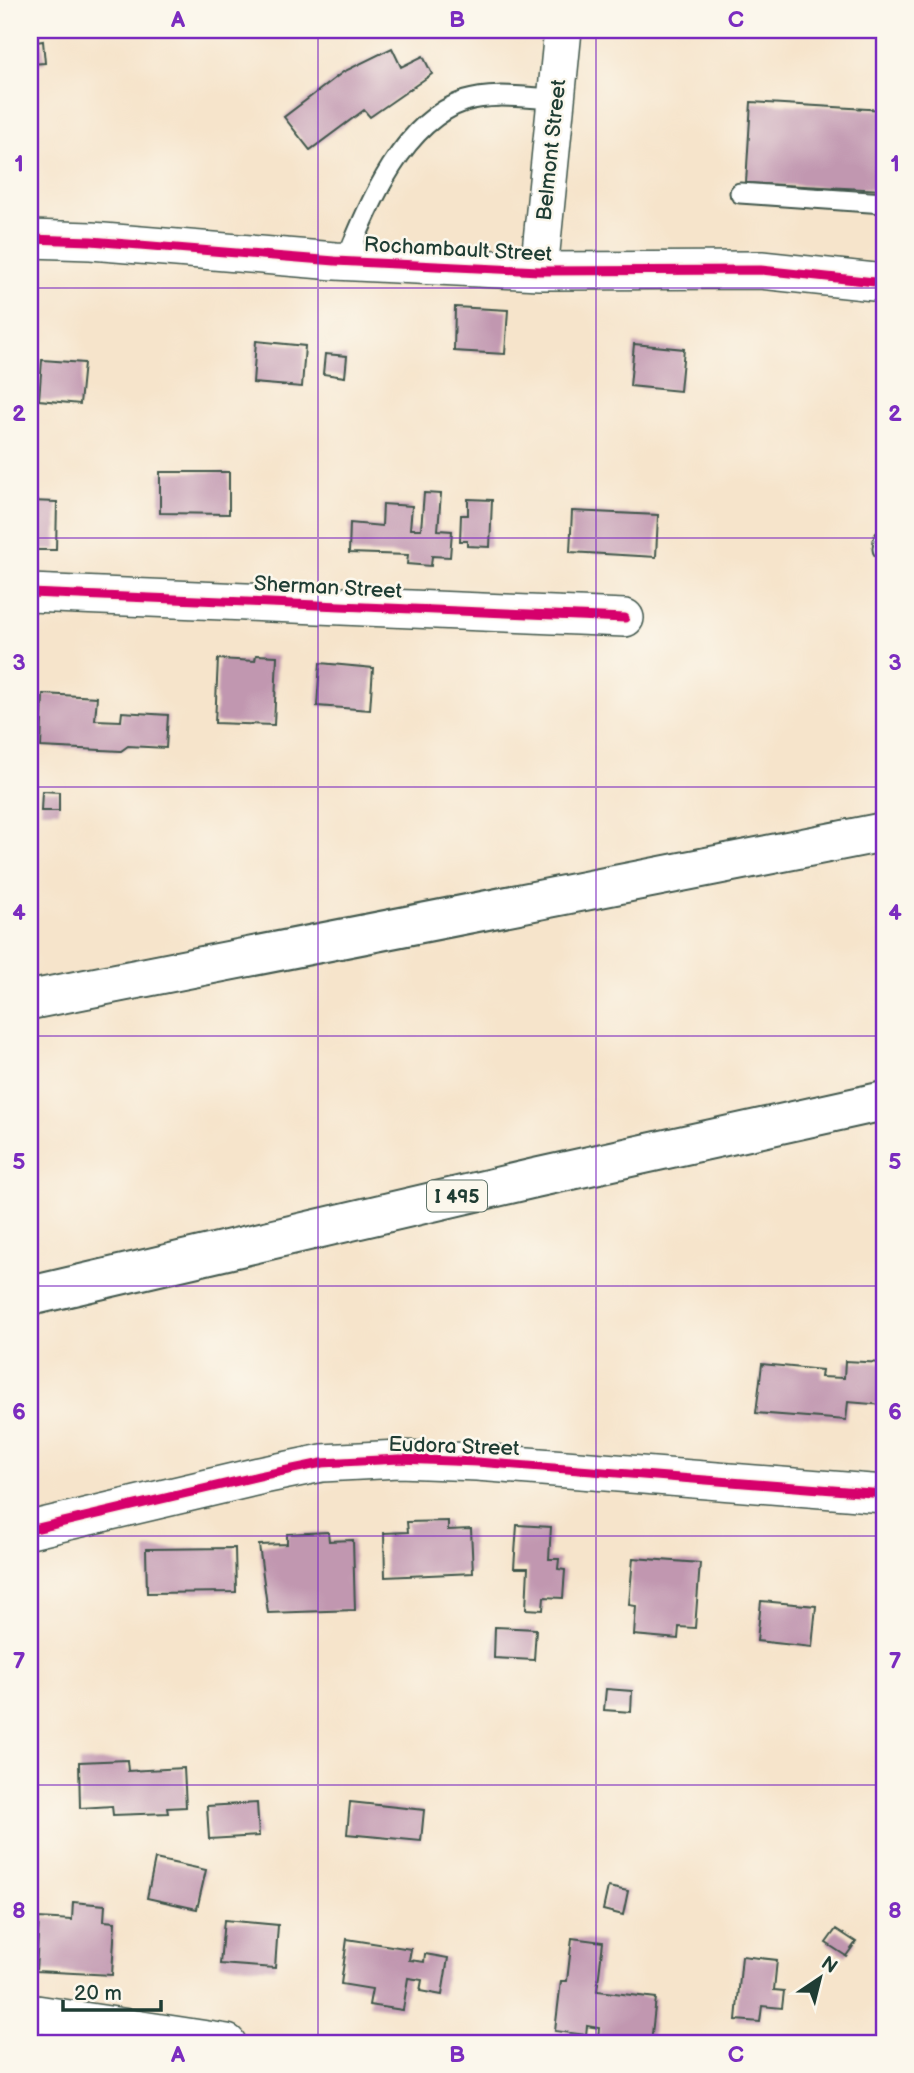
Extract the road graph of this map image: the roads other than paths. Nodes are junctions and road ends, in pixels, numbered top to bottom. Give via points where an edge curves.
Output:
1 (563, 30) edge
2 (556, 99) junction
3 (740, 193) dead end
4 (884, 203) edge
5 (30, 239) edge
6 (346, 261) junction
7 (539, 271) junction
8 (884, 283) edge
9 (30, 593) edge
10 (625, 618) dead end
11 (884, 832) edge
12 (30, 1000) edge
13 (884, 1101) edge
14 (30, 1296) edge
15 (884, 1494) edge
16 (30, 1531) edge
17 (30, 2013) edge
18 (227, 2043) edge

1 - 2 street, Belmont Street
2 - 6 lane via 465,101 432,118 370,202
2 - 7 street, Belmont Street
3 - 4 lane
5 - 6 street, Rochambault Street
6 - 7 street, Rochambault Street
7 - 8 street, Rochambault Street via 761,271
9 - 10 street, Sherman Street
11 - 12 highway
13 - 14 highway, I 495
15 - 16 street, Eudora Street via 399,1459 322,1463
17 - 18 street

